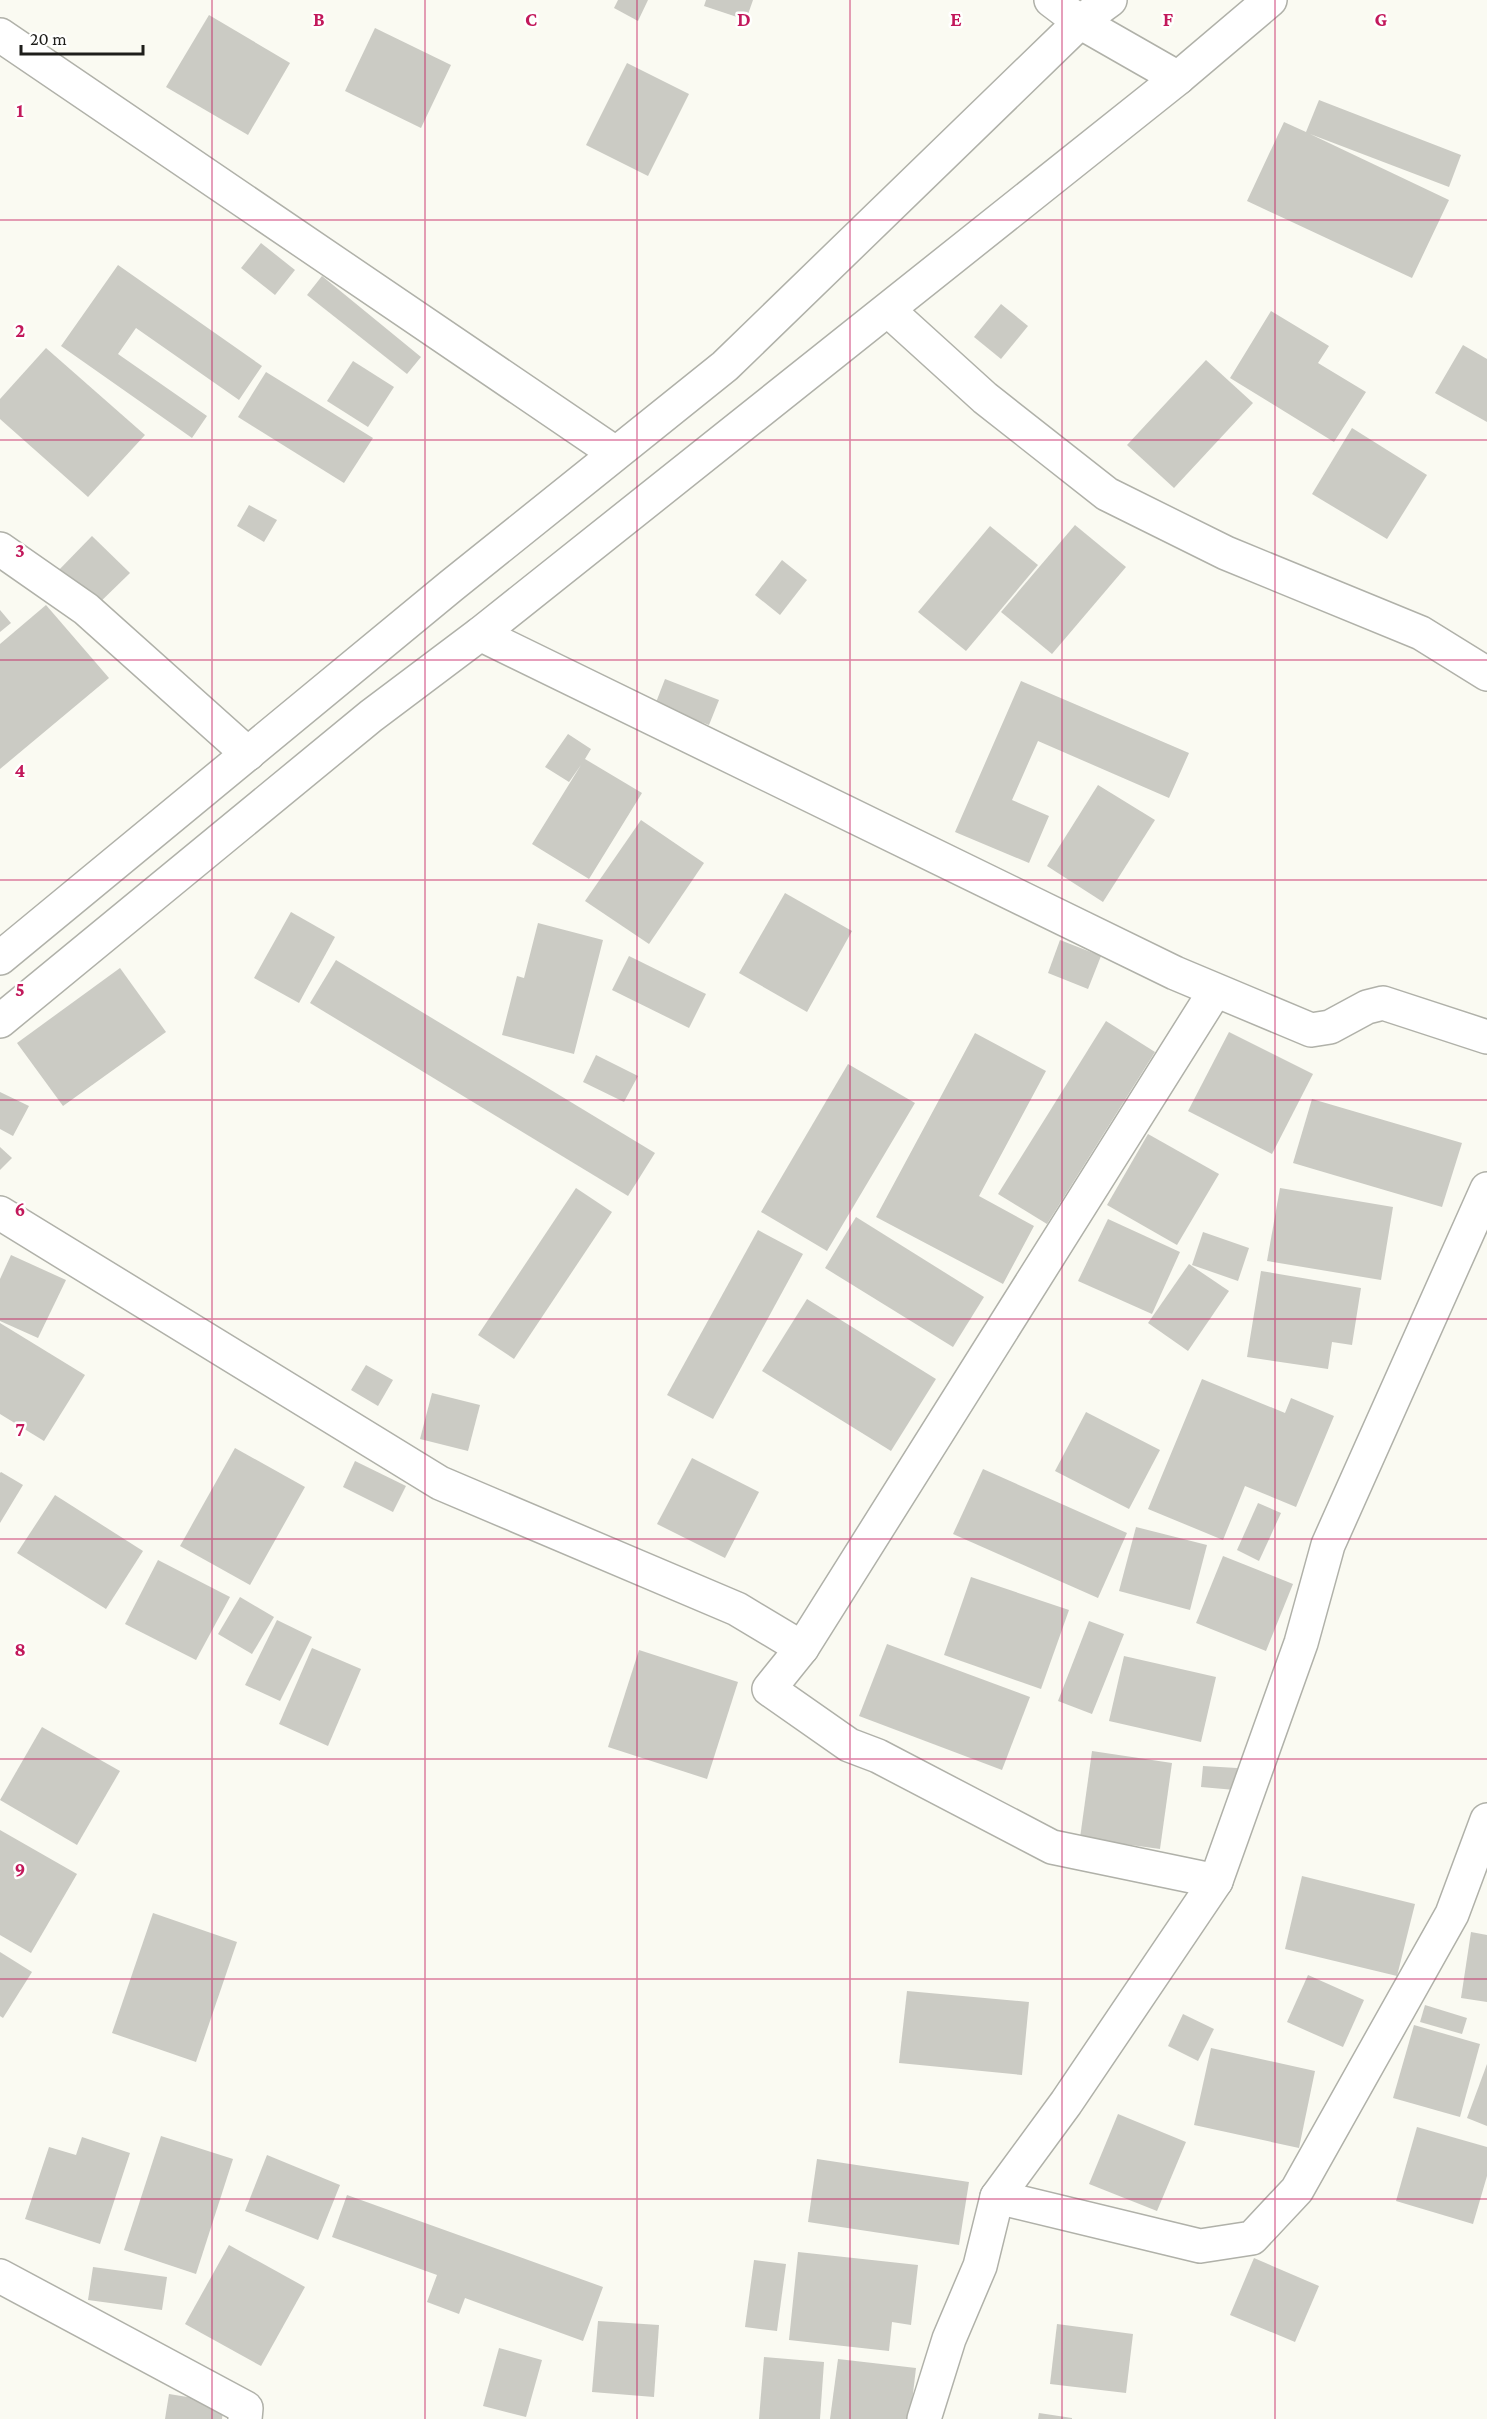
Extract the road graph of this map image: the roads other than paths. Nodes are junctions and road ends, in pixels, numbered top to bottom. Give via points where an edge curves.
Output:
1 (1051, 0) edge
2 (1110, 0) edge
3 (1270, 0) edge
4 (1080, 22) junction
5 (0, 35) edge
6 (1178, 78) junction
7 (888, 310) junction
8 (615, 453) junction
9 (0, 549) edge
10 (480, 634) junction
11 (1487, 674) edge
12 (248, 754) junction
13 (0, 958) edge
14 (1215, 991) junction
15 (0, 1021) edge
16 (1487, 1037) edge
17 (1487, 1189) edge
18 (0, 1213) edge
19 (802, 1648) junction
20 (1487, 1820) edge
21 (1216, 1881) junction
22 (997, 2197) junction
23 (0, 2276) edge
24 (244, 2419) edge
25 (924, 2419) edge

1 - 4 street
2 - 4 street
3 - 6 street
4 - 6 street
4 - 8 street via 725,366
5 - 8 street
6 - 7 street
7 - 10 street
7 - 11 street via 985,398 1107,494 1226,553 1421,633
8 - 12 street
9 - 12 street via 86,609
10 - 14 street
10 - 15 street via 371,716
12 - 13 street
14 - 16 street via 1311,1030 1330,1027 1383,1003
14 - 19 street
17 - 21 street via 1328,1545 1301,1643
18 - 19 street via 440,1483 737,1609
19 - 21 street via 770,1689 849,1745 878,1755 1052,1847
20 - 22 street via 1452,1914 1298,2190 1252,2238 1200,2246
21 - 22 street via 1066,2103
22 - 25 street via 980,2265 949,2339
23 - 24 street via 246,2408

